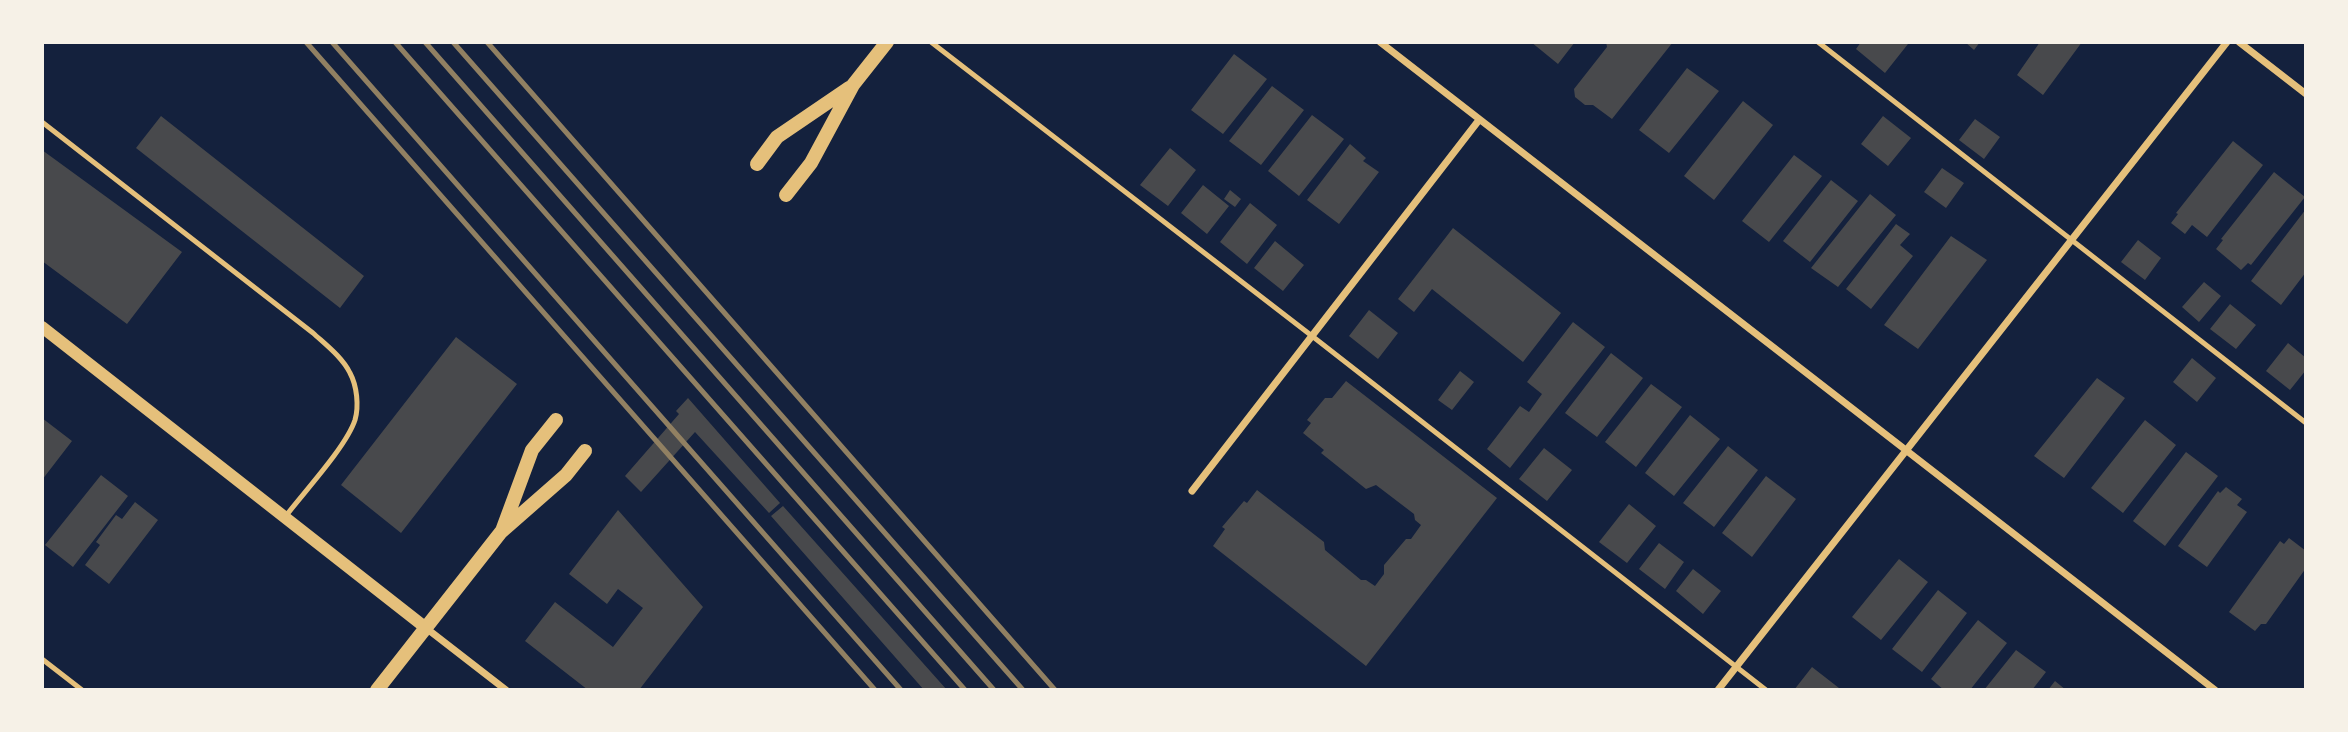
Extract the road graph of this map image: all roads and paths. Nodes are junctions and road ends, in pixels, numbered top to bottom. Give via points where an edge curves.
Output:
1 (887, 42) edge
2 (931, 42) edge
3 (1380, 42) edge
4 (1818, 42) edge
5 (2227, 42) edge
6 (2239, 42) edge
7 (853, 85) junction
8 (2306, 94) edge
9 (1479, 120) junction
10 (42, 122) edge
11 (757, 164) dead end
12 (786, 195) dead end
13 (2071, 240) junction
14 (42, 327) edge
15 (1312, 336) junction
16 (556, 420) dead end
17 (2306, 423) edge
18 (1907, 449) junction
19 (585, 451) dead end
20 (1192, 491) dead end
21 (285, 517) junction
22 (501, 532) junction
23 (426, 628) junction
24 (42, 659) edge
25 (1736, 667) junction
26 (82, 690) edge
27 (377, 690) edge
28 (506, 690) edge
29 (1717, 690) edge
30 (1766, 690) edge
31 (2215, 690) edge

1 - 7 main road
2 - 15 lane
3 - 9 street
4 - 13 lane
5 - 13 street
6 - 8 street
7 - 11 main road via 777,137
7 - 12 main road via 811,163
9 - 15 street
9 - 18 street
10 - 21 lane via 313,333 350,373 357,393 355,419
13 - 17 lane
13 - 18 street
14 - 21 street
15 - 20 street
15 - 25 lane
16 - 22 main road via 533,450
18 - 25 street
18 - 31 street
19 - 22 main road via 566,475
21 - 23 street
22 - 23 main road
23 - 27 main road
23 - 28 street
24 - 26 lane
25 - 29 street
25 - 30 lane

